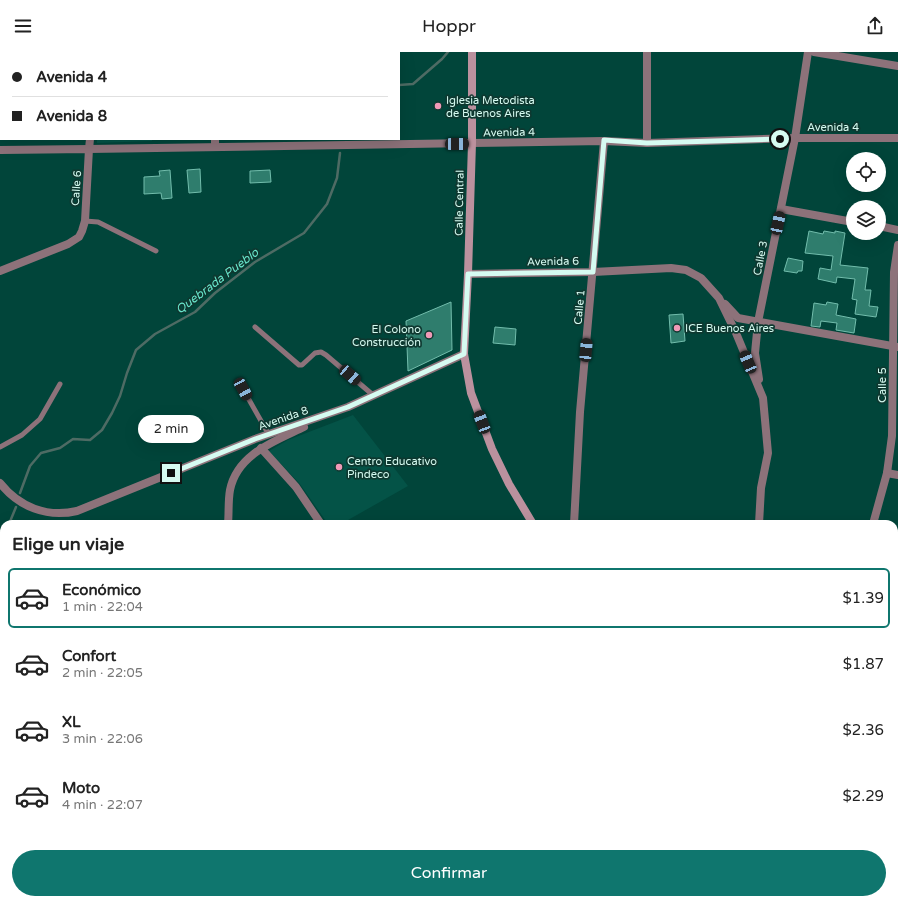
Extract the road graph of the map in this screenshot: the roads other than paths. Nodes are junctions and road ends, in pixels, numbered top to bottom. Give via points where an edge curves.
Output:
1 (472, 52) edge
2 (647, 52) edge
3 (808, 52) edge
4 (814, 52) edge
5 (898, 66) edge
6 (795, 138) junction
7 (898, 138) edge
8 (90, 140) edge
9 (604, 140) junction
10 (215, 143) edge
11 (647, 143) junction
12 (472, 144) junction
13 (90, 149) junction
14 (0, 150) edge
15 (781, 209) junction
16 (85, 221) junction
17 (846, 221) edge
18 (886, 227) edge
19 (898, 230) edge
20 (898, 245) edge
21 (156, 251) dead end
22 (686, 270) joint
23 (0, 271) edge
24 (593, 272) junction
25 (468, 274) junction
26 (719, 298) junction
27 (758, 322) junction
28 (255, 327) dead end
29 (896, 347) edge
30 (464, 354) junction
31 (60, 384) dead end
32 (243, 389) dead end
33 (374, 395) junction
34 (763, 398) junction
35 (348, 407) junction
36 (269, 435) junction
37 (0, 447) edge
38 (261, 448) junction
39 (887, 473) junction
40 (898, 475) edge
41 (0, 483) edge
42 (228, 520) edge
43 (318, 520) edge
44 (531, 520) edge
45 (574, 520) edge
46 (759, 520) edge
47 (874, 520) edge

1 - 12 main road, Calle Central
2 - 11 street
3 - 6 street, Calle 3
4 - 5 street
6 - 7 street, Avenida 4
6 - 11 street, Avenida 4
6 - 15 street, Calle 3
8 - 13 street, Calle 6
9 - 11 street, Avenida 4
9 - 12 street, Avenida 4
9 - 24 street, Calle 1
10 - 12 street, Avenida 4
10 - 13 street, Avenida 4
12 - 25 main road, Calle Central
13 - 14 street, Avenida 4
13 - 16 street, Calle 6
15 - 17 street
15 - 27 street, Calle 3
16 - 21 lane via 98,222
16 - 23 street, Calle 6 via 78,237 68,244
18 - 19 street
20 - 29 street, Calle 5 via 894,272
22 - 24 street, Avenida 6 via 671,268
22 - 26 street, Calle 3 via 702,278
24 - 25 street, Avenida 6
24 - 45 street, Calle 1 via 580,412
25 - 30 main road, Calle Central
26 - 27 street via 738,318
26 - 34 street, Calle 3
27 - 29 street
27 - 34 street, Calle 3 via 755,353
28 - 33 lane via 299,365 315,353 321,352
29 - 39 street, Calle 5 via 892,436
30 - 33 street, Avenida 8
30 - 44 main road, Calle Central via 471,393 492,449
31 - 37 lane via 40,419 22,436
32 - 36 lane
33 - 35 street, Avenida 8
34 - 46 street, Calle 3 via 768,453 761,488
35 - 36 street, Avenida 8
35 - 38 street
36 - 41 street, Avenida 8 via 68,513 35,510 13,496
38 - 42 street via 248,458 236,474 230,490
38 - 43 street via 296,487
39 - 40 street
39 - 47 street, Calle 5

